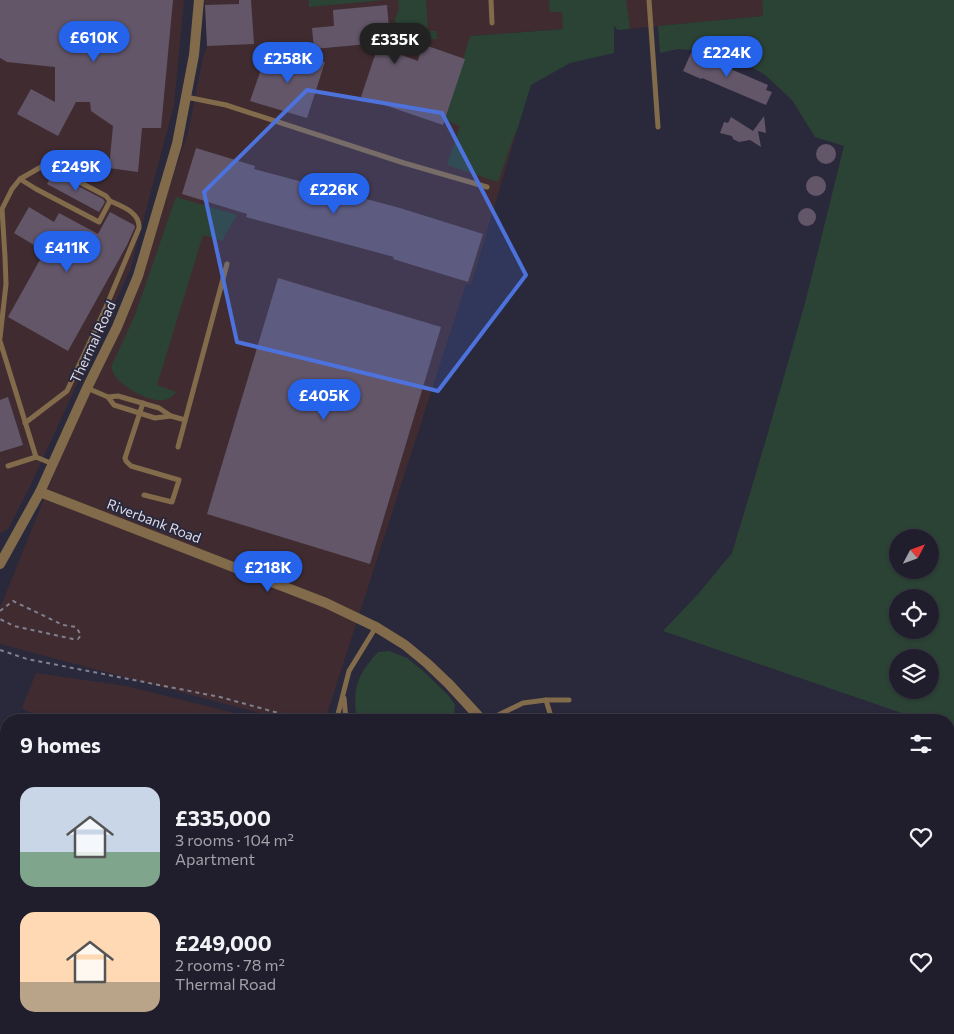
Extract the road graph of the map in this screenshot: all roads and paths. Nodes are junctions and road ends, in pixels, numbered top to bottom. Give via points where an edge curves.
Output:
1 (198, 0) edge
2 (491, 0) edge
3 (649, 0) edge
4 (492, 23) dead end
5 (185, 96) junction
6 (658, 128) dead end
7 (20, 179) junction
8 (487, 187) dead end
9 (110, 201) junction
10 (227, 264) dead end
11 (0, 339) edge
12 (87, 388) junction
13 (108, 397) junction
14 (143, 403) junction
15 (140, 413) junction
16 (171, 416) junction
17 (185, 420) junction
18 (25, 423) junction
19 (178, 447) dead end
20 (36, 457) junction
21 (53, 464) junction
22 (8, 466) dead end
23 (40, 492) junction
24 (144, 495) dead end
25 (0, 564) edge
26 (0, 611) edge
27 (0, 619) edge
28 (376, 627) junction
29 (0, 650) edge
30 (344, 693) junction
31 (546, 700) junction
32 (569, 700) dead end
33 (282, 714) edge
34 (338, 714) edge
35 (346, 714) edge
36 (476, 714) edge
37 (500, 714) edge
38 (550, 714) edge

1 - 5 street, Thermal Road via 194,55
2 - 4 lane
3 - 6 lane
5 - 8 lane via 226,105
5 - 12 street, Thermal Road via 177,144 138,276
7 - 9 lane via 47,165
7 - 9 lane via 99,222
7 - 11 lane via 2,209 6,284
9 - 18 lane via 129,210 137,218 139,228 67,391
10 - 17 lane
11 - 18 lane
12 - 13 lane
12 - 21 street, Thermal Road
13 - 14 lane via 118,396
13 - 15 lane via 114,405
14 - 15 lane
14 - 16 lane
15 - 16 lane via 156,418
15 - 24 lane via 126,461 132,466 179,480 172,502
16 - 17 lane
17 - 19 lane
18 - 20 lane
20 - 21 lane
20 - 22 lane
21 - 23 street, Thermal Road
23 - 25 street, Thermal Road
23 - 28 street, Riverbank Road via 326,603
26 - 27 path via 13,601 63,625 76,627 81,635 73,639 14,626
28 - 30 lane via 349,671
28 - 36 street, Riverbank Road via 428,664
29 - 33 path via 27,659 220,697
30 - 34 lane
30 - 35 lane
31 - 32 lane
31 - 37 lane via 523,703
31 - 38 lane

